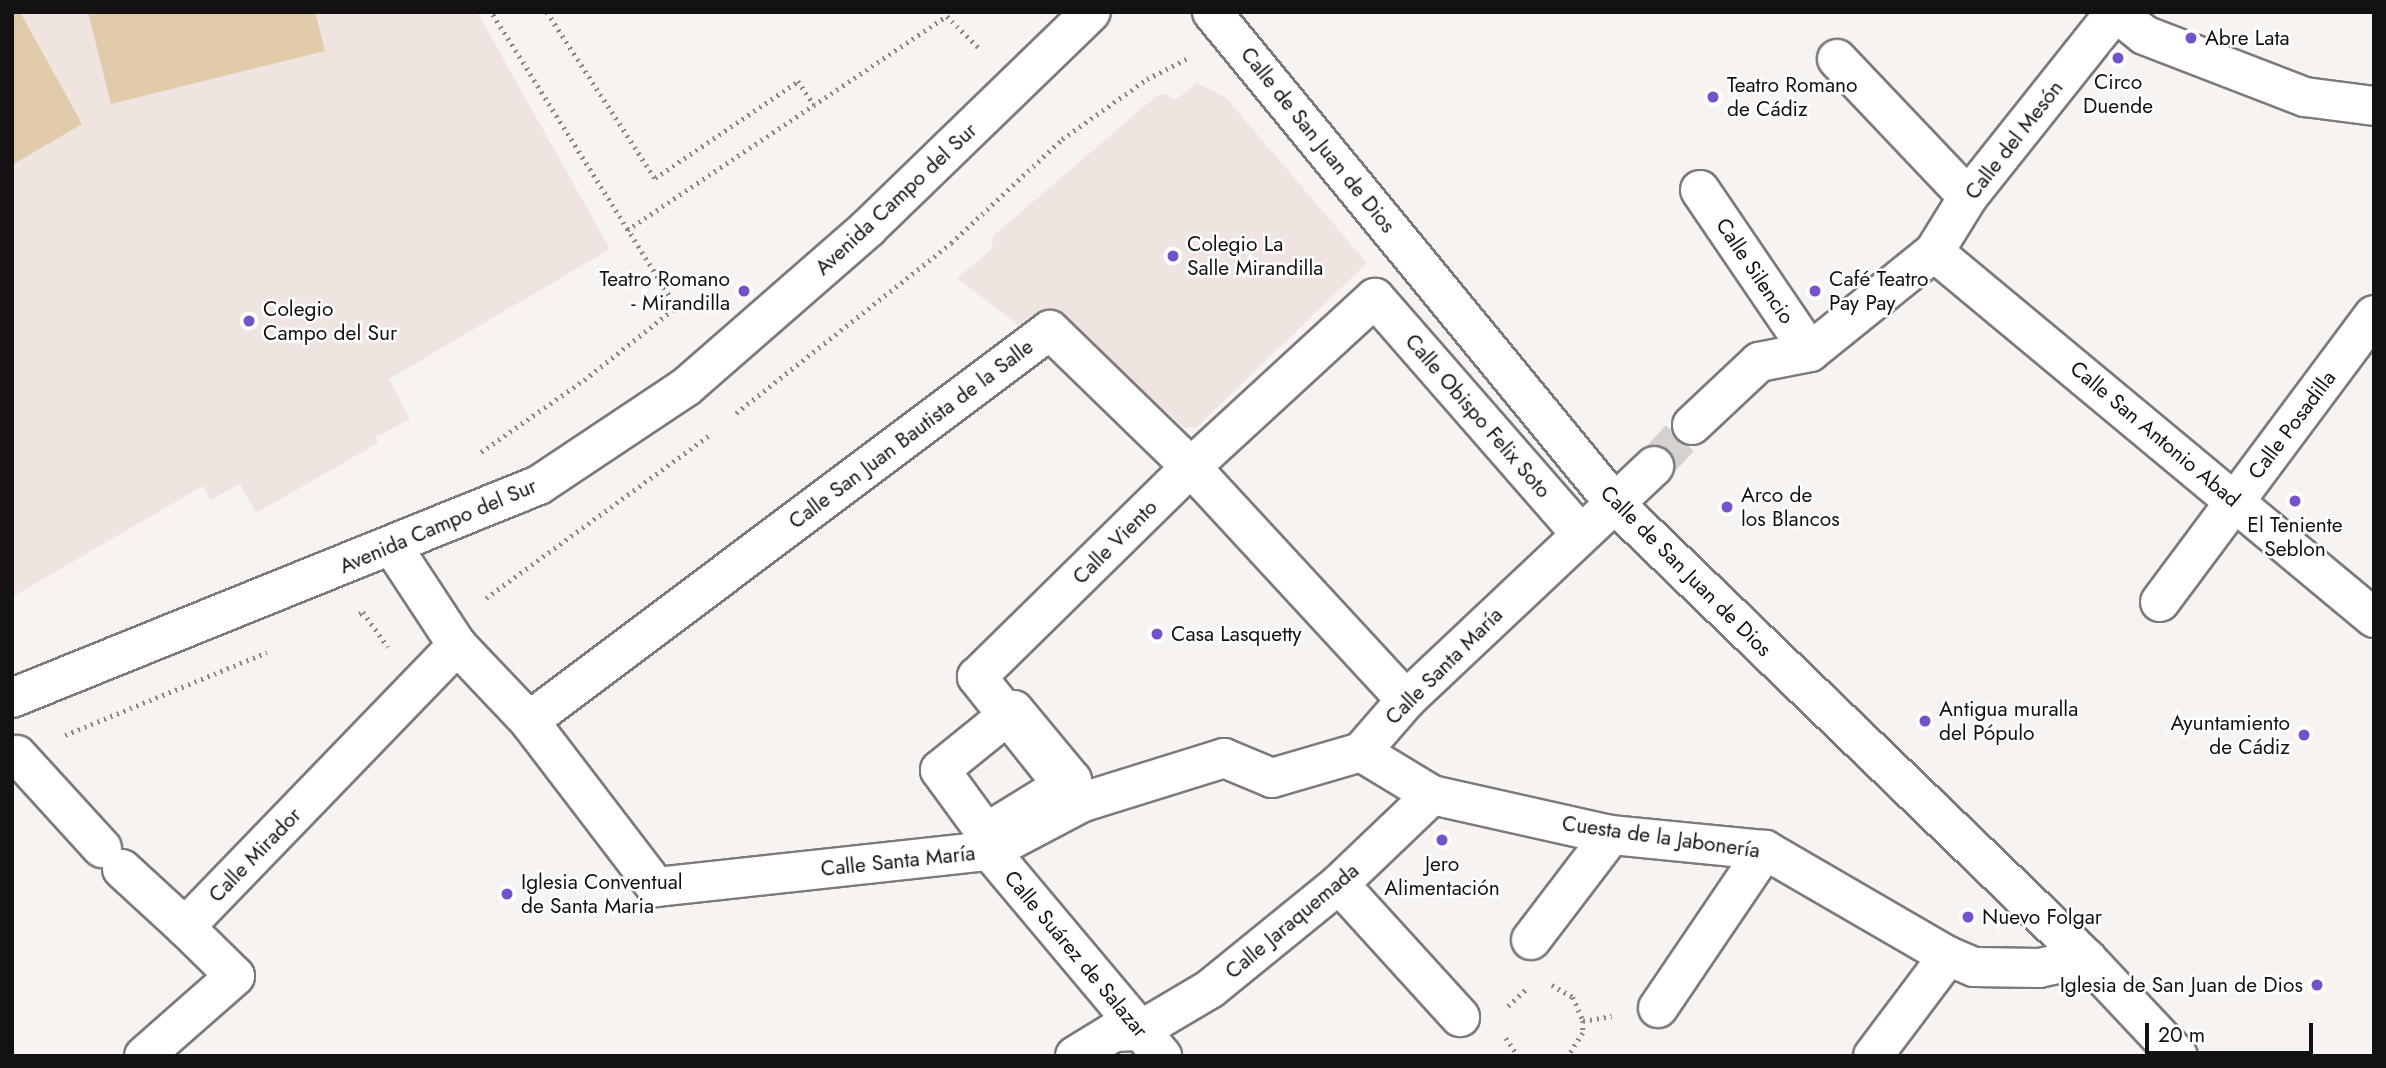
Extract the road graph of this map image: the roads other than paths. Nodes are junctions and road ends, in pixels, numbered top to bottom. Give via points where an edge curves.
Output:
1 (1091, 12) edge
2 (1212, 12) edge
3 (1837, 59) dead end
4 (2374, 106) edge
5 (1700, 190) dead end
6 (1968, 197) junction
7 (1934, 252) junction
8 (1375, 298) joint
9 (2374, 315) edge
10 (1811, 352) junction
11 (1692, 425) tunnel mouth
12 (1654, 466) tunnel mouth
13 (1191, 467) junction
14 (2235, 500) junction
15 (1616, 505) junction
16 (1581, 534) junction
17 (392, 545) junction
18 (2160, 602) dead end
19 (2374, 618) edge
20 (457, 645) junction
21 (12, 698) edge
22 (1406, 700) junction
23 (1008, 714) junction
24 (528, 721) junction
25 (1361, 752) junction
26 (17, 755) dead end
27 (1073, 793) junction
28 (1432, 795) junction
29 (1611, 835) junction
30 (1765, 850) junction
31 (989, 851) junction
32 (1339, 884) junction
33 (185, 927) junction
34 (1531, 940) dead end
35 (1948, 956) junction
36 (2086, 958) junction
37 (1658, 1009) dead end
38 (1460, 1017) dead end
39 (1151, 1043) edge
40 (144, 1056) edge
41 (1075, 1056) edge
42 (1873, 1056) edge
43 (2178, 1056) edge

1 - 17 street, Avenida Campo del Sur via 868,228 686,387 539,485
2 - 15 street, Calle de San Juan de Dios
3 - 6 street
4 - 6 street, Calle del Mesón via 2305,97 2144,35 2115,12
5 - 10 street, Calle Silencio
6 - 7 street, Calle del Mesón
7 - 10 street, Calle del Mesón
7 - 14 street, Calle San Antonio Abad
8 - 13 street, Calle Viento
8 - 16 street, Calle Obispo Felix Soto
9 - 14 street, Calle Posadilla
10 - 11 street, Calle del Mesón via 1759,362
12 - 15 street
13 - 22 street, Calle San Juan Bautista de la Salle
13 - 23 street, Calle Viento via 977,677
13 - 24 street, Calle San Juan Bautista de la Salle via 1050,330
14 - 18 street, Calle Posadilla
14 - 19 street, Calle San Antonio Abad
15 - 16 street, Calle Santa María
15 - 36 street, Calle de San Juan de Dios
16 - 22 street, Calle Santa María
17 - 20 street, Calle Santa María
17 - 21 street, Avenida Campo del Sur
20 - 24 street, Calle Santa María
20 - 33 street, Calle Mirador
22 - 25 street, Calle Santa María
23 - 27 street via 1014,710 1072,780
23 - 27 street via 940,770 986,833
24 - 31 street, Calle Santa María via 656,887
25 - 27 street, Calle Santa María via 1272,778 1224,758
25 - 28 street, Cuesta de la Jabonería
26 - 33 street via 112,858
27 - 31 street, Calle Santa María
28 - 29 street, Cuesta de la Jabonería
28 - 32 street, Calle Jaraquemada
29 - 30 street, Cuesta de la Jabonería
29 - 34 street
30 - 35 street, Cuesta de la Jabonería
30 - 37 street
31 - 39 street, Calle Suárez de Salazar
32 - 38 street
32 - 39 street, Calle Jaraquemada
33 - 40 street via 234,976
35 - 36 street, Cuesta de la Jabonería via 1992,970 2039,968
35 - 42 street
36 - 43 street, Calle de San Juan de Dios
39 - 41 street via 1114,1031

